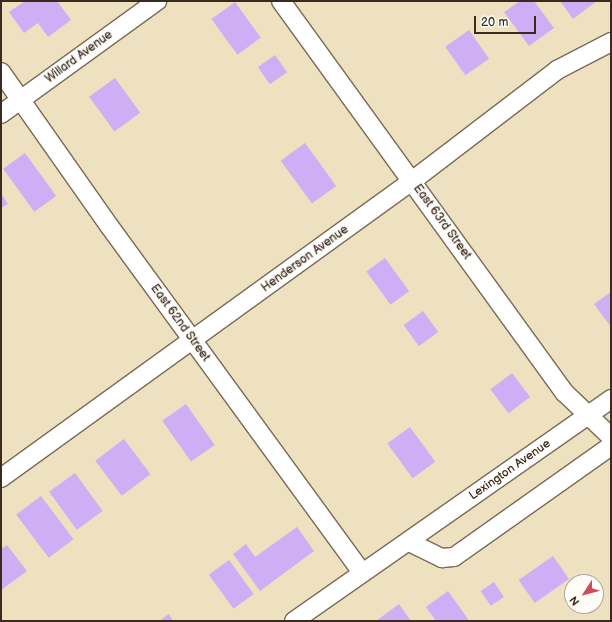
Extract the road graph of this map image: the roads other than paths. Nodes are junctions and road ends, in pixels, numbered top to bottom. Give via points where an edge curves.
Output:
1 (157, 1) edge
2 (281, 1) edge
3 (611, 42) edge
4 (1, 72) edge
5 (21, 100) junction
6 (1, 114) edge
7 (412, 180) junction
8 (193, 341) junction
9 (611, 398) edge
10 (587, 416) junction
11 (611, 437) edge
12 (611, 446) edge
13 (1, 478) edge
14 (409, 542) junction
15 (362, 573) junction
16 (294, 621) edge

1 - 5 street, Willard Avenue
2 - 7 street, East 63rd Street
3 - 7 street, Henderson Avenue via 557,70
4 - 5 street, East 62nd Street
5 - 6 street, Willard Avenue
5 - 8 street, East 62nd Street
7 - 8 street, Henderson Avenue
7 - 10 street, East 63rd Street via 564,393
8 - 13 street, Henderson Avenue
8 - 15 street, East 62nd Street
9 - 10 street, Lexington Avenue
10 - 11 street, East 63rd Street
10 - 14 street, Lexington Avenue
12 - 14 street via 454,557 442,558
14 - 15 street, Lexington Avenue
15 - 16 street, Lexington Avenue

